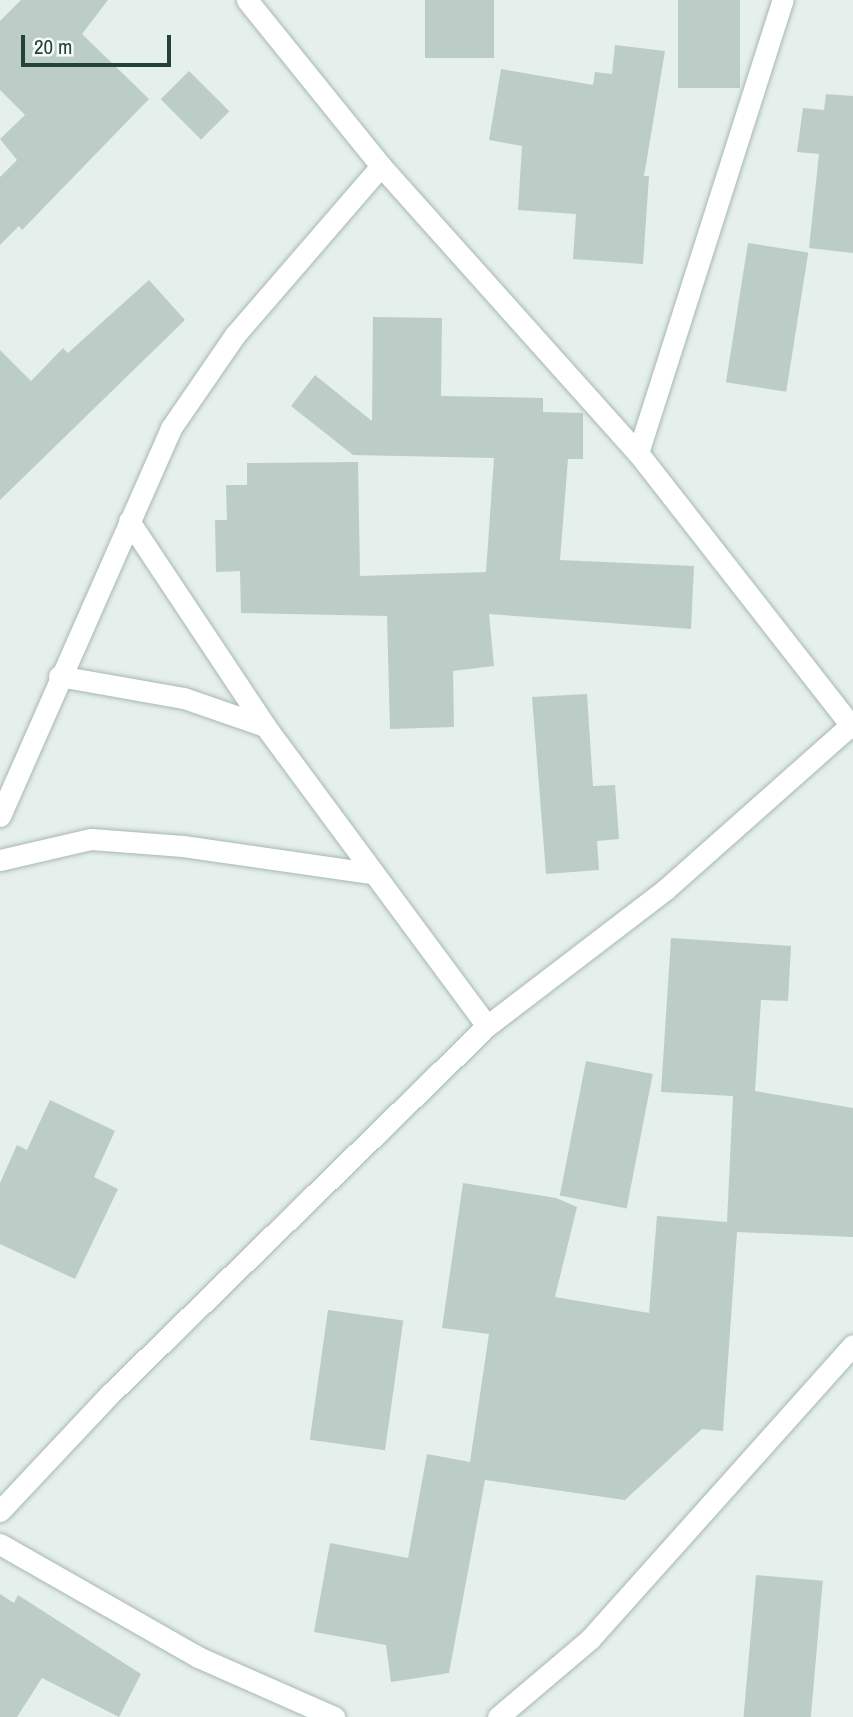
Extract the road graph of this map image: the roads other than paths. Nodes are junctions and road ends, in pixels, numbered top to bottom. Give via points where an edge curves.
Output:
1 (247, 0) edge
2 (783, 0) edge
3 (381, 166) junction
4 (638, 453) junction
5 (129, 521) junction
6 (59, 676) junction
7 (852, 725) edge
8 (265, 726) junction
9 (0, 816) edge
10 (0, 860) edge
11 (371, 873) junction
12 (487, 1026) junction
13 (853, 1345) edge
14 (0, 1511) edge
15 (0, 1544) edge
16 (334, 1717) edge
17 (498, 1717) edge

1 - 3 street
2 - 4 street via 721,207
3 - 4 street
3 - 5 street via 235,335 171,428
4 - 7 street
5 - 6 street via 94,611
5 - 8 street
6 - 8 street via 184,698
6 - 9 street
7 - 12 street via 666,889
8 - 11 street
10 - 11 street via 91,839 183,846
11 - 12 street
12 - 14 street via 121,1383
13 - 17 street via 590,1639
15 - 16 street via 198,1657

